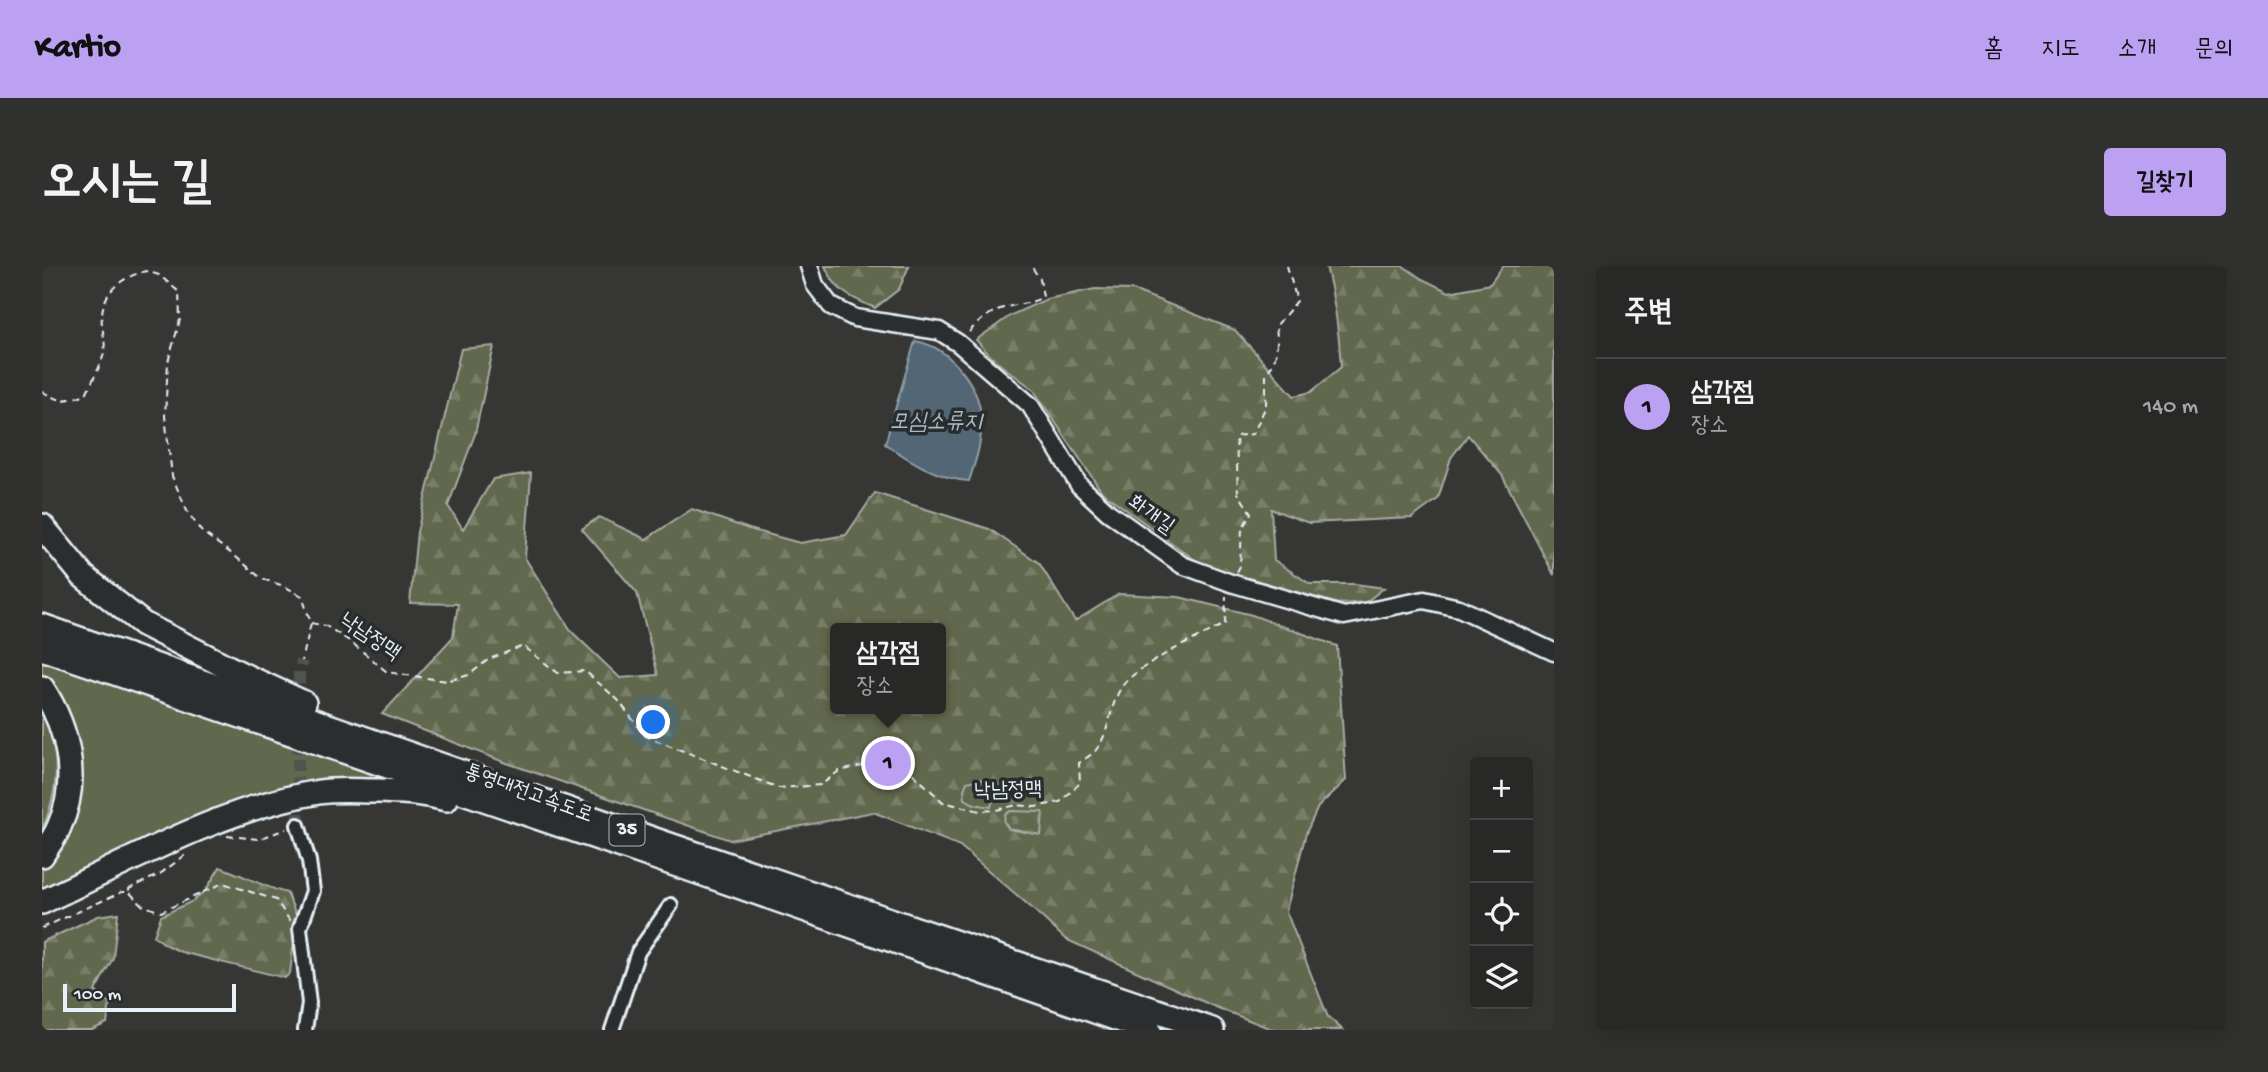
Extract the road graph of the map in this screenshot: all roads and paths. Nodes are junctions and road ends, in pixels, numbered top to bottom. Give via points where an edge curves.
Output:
1 (808, 266) edge
2 (1031, 266) edge
3 (1287, 266) edge
4 (958, 343) junction
5 (42, 391) edge
6 (42, 526) edge
7 (1231, 583) junction
8 (311, 623) junction
9 (42, 626) edge
10 (42, 648) edge
11 (1554, 652) edge
12 (302, 661) tunnel mouth
13 (42, 688) edge
14 (425, 758) junction
15 (298, 825) joint
16 (219, 836) dead end
17 (188, 853) dead end
18 (42, 855) edge
19 (704, 874) junction
20 (129, 892) junction
21 (42, 902) edge
22 (671, 905) dead end
23 (42, 928) edge
24 (300, 928) junction
25 (305, 1030) edge
26 (612, 1030) edge
27 (1149, 1030) edge
28 (1212, 1030) edge

1 - 4 street, 화개길 via 831,306 855,318 939,331
2 - 4 path via 1040,279 1043,297 1000,309
3 - 7 path, 낙남정맥 via 1297,301 1276,326 1278,343 1273,366 1266,373 1266,406 1253,433 1236,436 1238,493 1251,513 1242,529 1240,566
4 - 7 street, 화개길 via 1030,405 1079,485 1108,512 1182,565
5 - 8 path via 54,400 86,394 104,355 103,302 117,282 146,271 159,275 179,292 180,320 168,362 165,416 172,477 201,531 262,579 302,596
6 - 14 highway via 83,576 143,624
7 - 8 path, 낙남정맥 via 1225,598 1225,624 1175,649 1125,684 1096,751 1079,763 1080,783 1060,803 980,811 943,802 905,766 877,763 839,771 821,785 779,789 645,736 618,700 585,671 558,673 523,646 489,659 469,675 447,681 387,672 351,642 326,626
7 - 11 street, 화개길 via 1344,616 1424,600 1459,608
8 - 12 path
9 - 14 highway, 통영대전고속도로 / 35
10 - 19 highway, 통영대전고속도로 / 35
13 - 18 highway via 69,750 67,807
14 - 28 highway, 통영대전고속도로 / 35
15 - 16 path via 259,839
15 - 24 street via 313,891
17 - 20 path
19 - 21 highway via 421,792 322,792 213,822
19 - 27 highway, 통영대전고속도로 / 35
20 - 23 path
20 - 24 path via 142,905 161,912 223,883 276,900 292,926
22 - 26 street via 638,953
24 - 25 street via 309,1003

